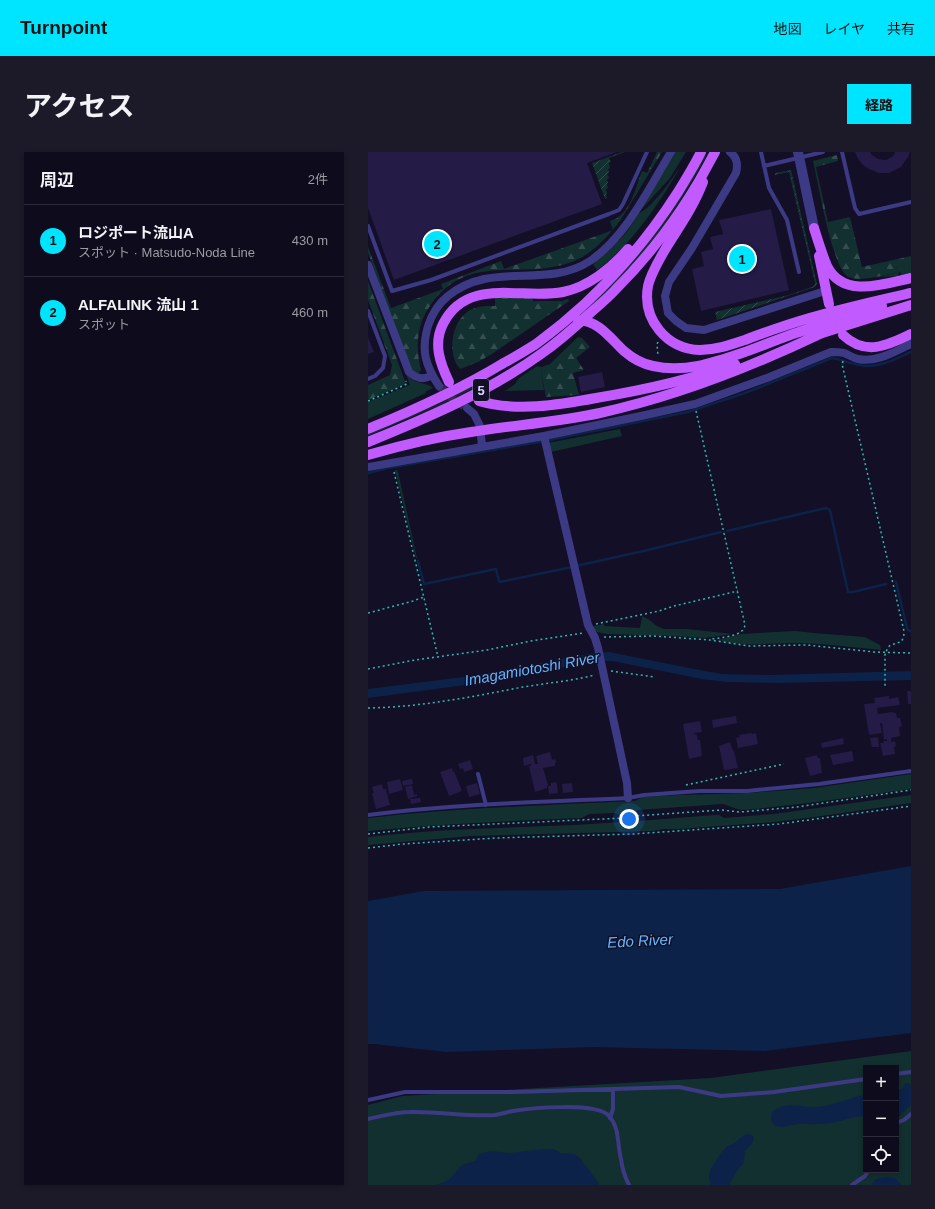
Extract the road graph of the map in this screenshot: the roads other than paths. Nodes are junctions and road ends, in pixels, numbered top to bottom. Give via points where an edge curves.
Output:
1 (647, 152) edge
2 (671, 152) edge
3 (761, 152) edge
4 (823, 152) edge
5 (842, 152) edge
6 (700, 153) edge
7 (732, 153) edge
8 (799, 155) edge
9 (713, 156) edge
10 (764, 166) junction
11 (911, 202) edge
12 (368, 226) edge
13 (814, 228) junction
14 (368, 265) edge
15 (799, 272) dead end
16 (911, 278) edge
17 (825, 290) junction
18 (911, 293) edge
19 (911, 297) edge
20 (829, 304) dead end
21 (911, 305) edge
22 (368, 311) edge
23 (582, 320) junction
24 (559, 325) junction
25 (822, 333) junction
26 (911, 334) edge
27 (843, 335) dead end
28 (911, 344) edge
29 (432, 375) junction
30 (368, 379) edge
31 (449, 382) tunnel mouth
32 (439, 386) tunnel mouth
33 (479, 401) dead end
34 (466, 408) tunnel mouth
35 (480, 426) dead end
36 (368, 429) edge
37 (481, 436) dead end
38 (545, 440) junction
39 (368, 442) edge
40 (482, 446) junction
41 (368, 454) edge
42 (368, 467) edge
43 (911, 771) edge
44 (478, 774) dead end
45 (628, 798) junction
46 (486, 805) junction
47 (368, 815) edge
48 (911, 1072) edge
49 (899, 1074) edge
50 (863, 1079) edge
51 (613, 1089) junction
52 (368, 1100) edge
53 (911, 1114) edge
54 (610, 1118) junction
55 (368, 1119) edge
56 (899, 1122) edge
57 (867, 1173) edge
58 (629, 1185) edge
59 (852, 1185) edge

1 - 12 lane via 619,210 431,280 398,289 392,290
2 - 29 street via 619,233 589,261 557,274 484,278 467,283 452,292 432,315 425,338 425,357
3 - 10 lane
4 - 8 lane
5 - 11 lane via 854,208 859,214
6 - 24 main road, 5 via 664,213 630,257 602,287
6 - 31 main road via 624,254 596,277 563,292 481,294 463,301 454,308 441,326 437,347 439,360
7 - 17 street via 738,167 736,173 669,282 665,296 668,313 686,328 704,330
8 - 10 lane
8 - 13 street
9 - 18 main road via 698,196 660,258 648,285 649,311 654,324 669,340 678,345 701,350 724,347 799,321
9 - 23 main road, 5 via 680,210 652,248 615,290
10 - 15 lane via 768,188 787,220
13 - 16 main road via 828,267 842,282 868,287
13 - 17 main road
14 - 29 street via 409,372 424,379
17 - 20 main road
19 - 23 main road via 714,362 682,369 651,366 637,360 625,352 605,331
21 - 25 main road
22 - 30 lane via 385,356 383,368
23 - 24 main road via 572,320
23 - 39 main road, 5 via 541,354 485,388 427,417
24 - 36 main road, 5 via 535,344 480,378
25 - 33 main road via 704,375 642,390 567,404 501,406
25 - 41 main road via 706,383 643,402 600,413 447,436
26 - 27 main road via 875,347 858,345
28 - 38 street via 872,360 832,352 695,404
29 - 32 street
34 - 35 street via 474,414
37 - 40 street
38 - 40 street
38 - 45 street via 591,632 603,669
40 - 42 street
43 - 45 lane via 747,791 699,791
44 - 46 lane
45 - 46 lane
46 - 47 lane
48 - 49 lane
50 - 51 lane via 774,1092 720,1096 678,1087
51 - 52 lane via 405,1092
51 - 54 lane via 613,1109
53 - 56 lane
54 - 55 lane via 608,1114 600,1111 575,1107 514,1111 495,1115 409,1112
54 - 58 lane via 618,1134 620,1158
57 - 59 lane

